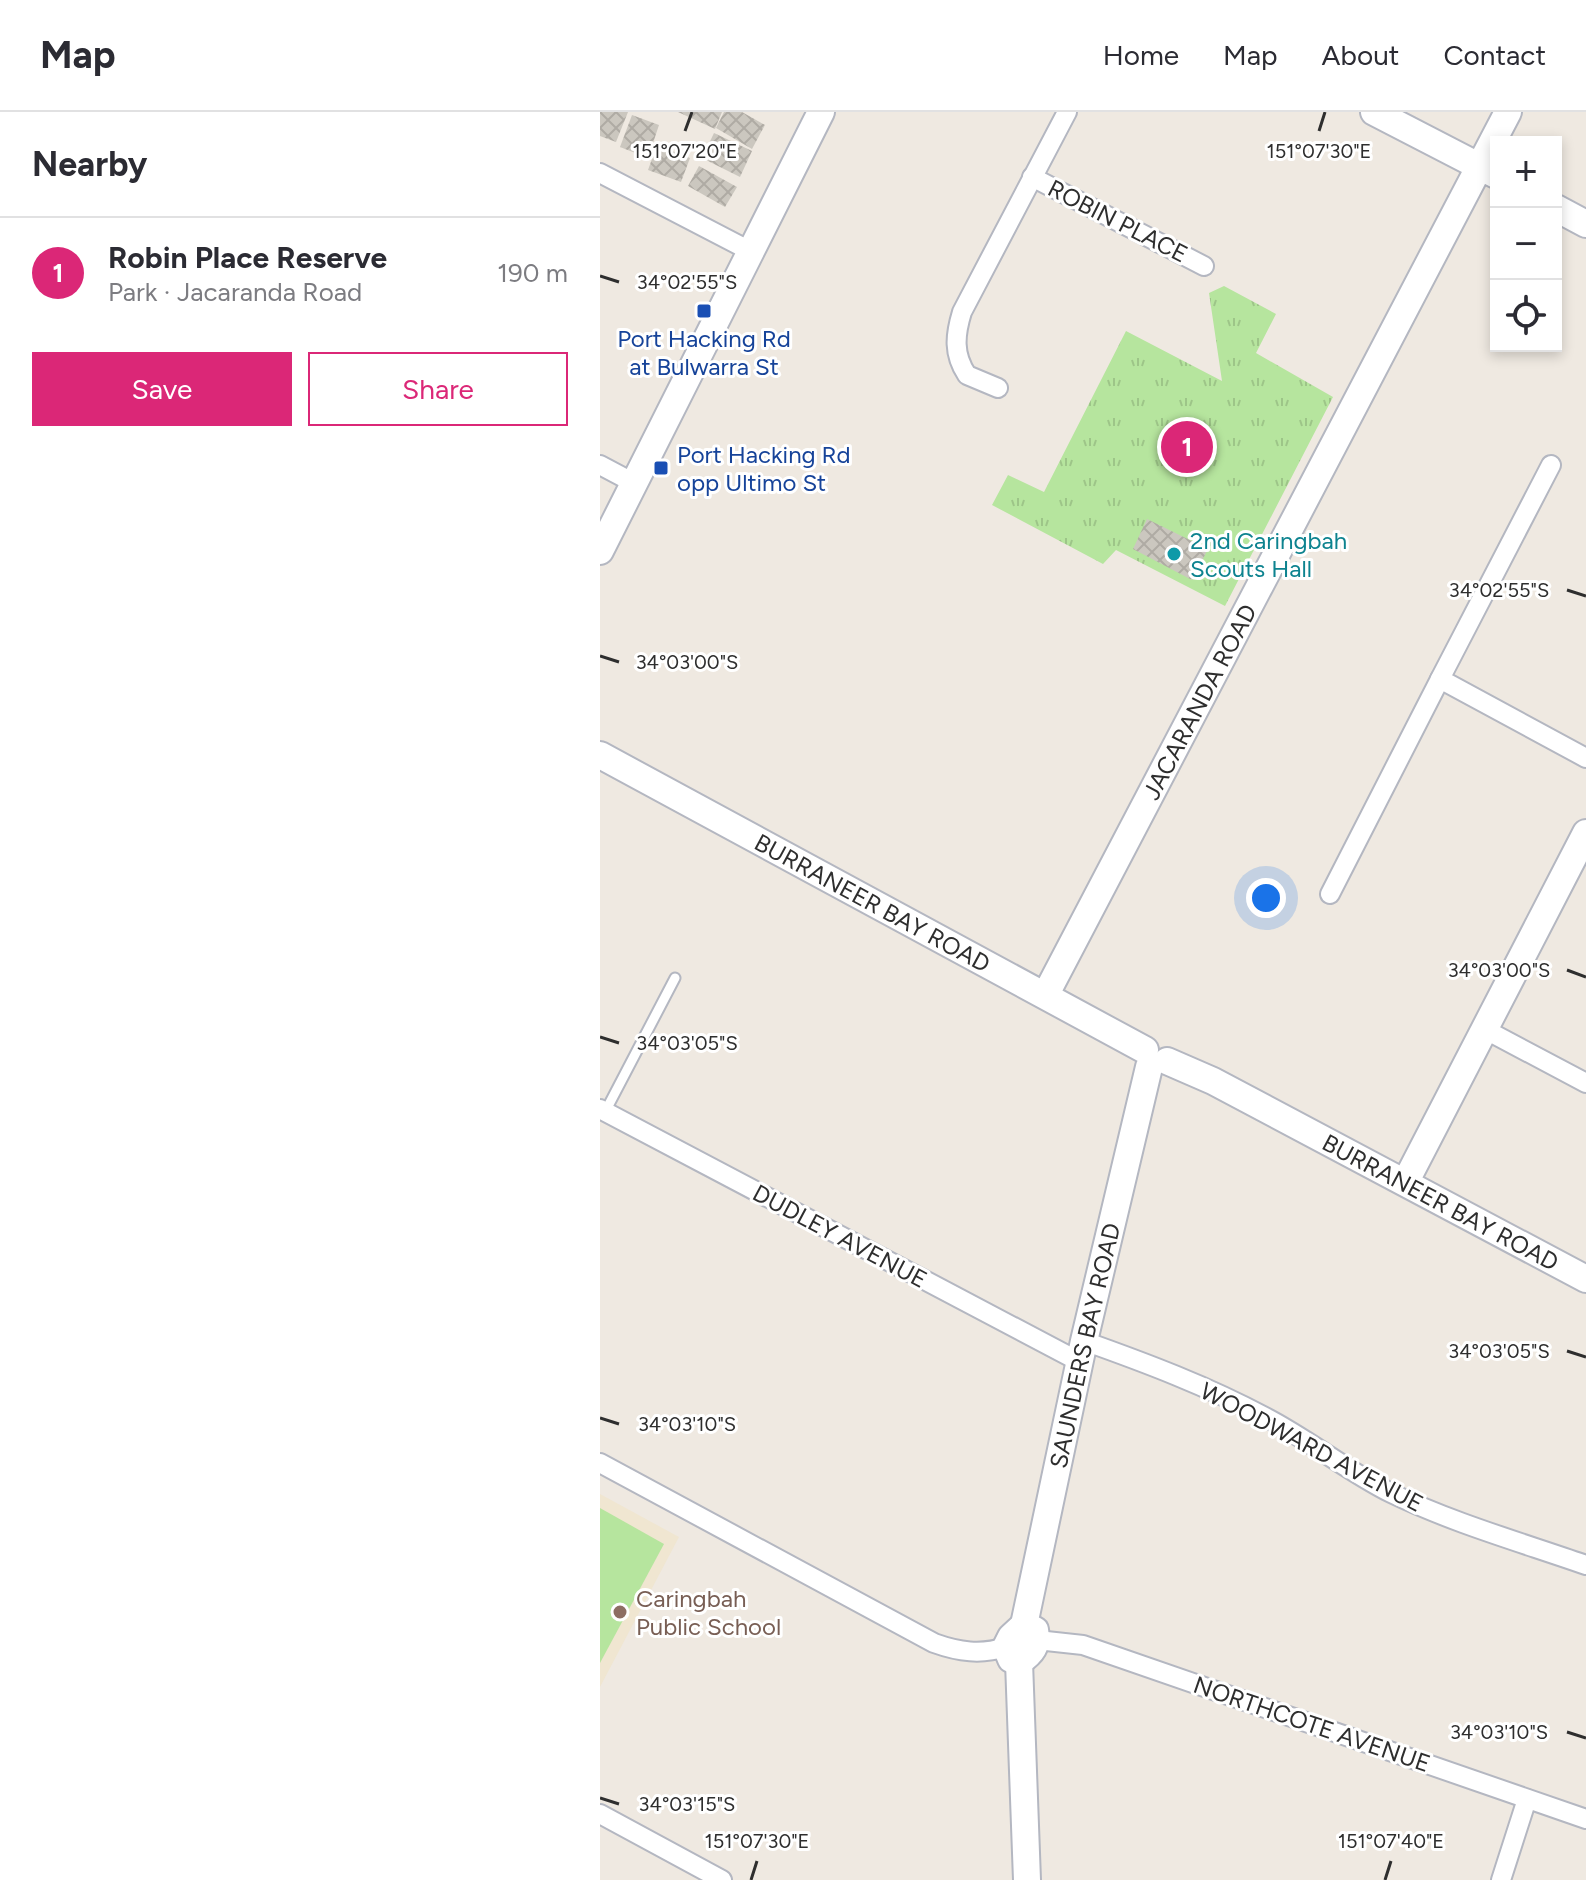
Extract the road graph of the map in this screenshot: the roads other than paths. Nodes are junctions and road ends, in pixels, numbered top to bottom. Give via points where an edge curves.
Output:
1 (1067, 112) edge
2 (1374, 112) edge
3 (1508, 112) edge
4 (818, 113) edge
5 (1488, 171) edge
6 (600, 173) edge
7 (1032, 177) junction
8 (1562, 211) edge
9 (1586, 224) edge
10 (752, 252) junction
11 (1204, 266) dead end
12 (998, 388) dead end
13 (600, 465) edge
14 (1551, 465) dead end
15 (634, 483) junction
16 (600, 551) edge
17 (1440, 679) junction
18 (600, 755) edge
19 (1586, 758) edge
20 (1586, 833) edge
21 (1330, 894) dead end
22 (675, 978) dead end
23 (1046, 994) junction
24 (1486, 1030) junction
25 (1154, 1059) junction
26 (1586, 1083) edge
27 (602, 1111) edge
28 (1406, 1181) junction
29 (1586, 1279) edge
30 (1082, 1351) junction
31 (600, 1463) edge
32 (1586, 1565) edge
33 (1031, 1632) junction
34 (1013, 1654) junction
35 (1527, 1799) junction
36 (600, 1814) edge
37 (1586, 1819) edge
38 (722, 1880) edge
39 (1027, 1880) edge
40 (1501, 1880) edge

1 - 7 street, ROBIN PLACE
2 - 5 street
3 - 5 street, JACARANDA ROAD
4 - 10 street
5 - 23 street, JACARANDA ROAD
6 - 10 street
7 - 11 street, ROBIN PLACE
7 - 12 street, ROBIN PLACE via 955,332 967,375
8 - 9 street
10 - 15 street
13 - 15 street
14 - 17 street
15 - 16 street
17 - 19 street
17 - 21 street
18 - 23 street, BURRANEER BAY ROAD
20 - 24 street
22 - 27 lane
23 - 25 street, BURRANEER BAY ROAD
24 - 26 street
24 - 28 street
25 - 28 street, BURRANEER BAY ROAD via 1213,1081
25 - 30 street, SAUNDERS BAY ROAD
27 - 30 street, DUDLEY AVENUE
28 - 29 street, BURRANEER BAY ROAD
30 - 32 street, WOODWARD AVENUE via 1174,1373 1267,1418 1388,1492
30 - 33 street, SAUNDERS BAY ROAD
31 - 34 street via 934,1643
33 - 34 street via 1011,1637
33 - 35 street, NORTHCOTE AVENUE via 1083,1645
34 - 39 street
35 - 37 street, NORTHCOTE AVENUE
35 - 40 street
36 - 38 street

